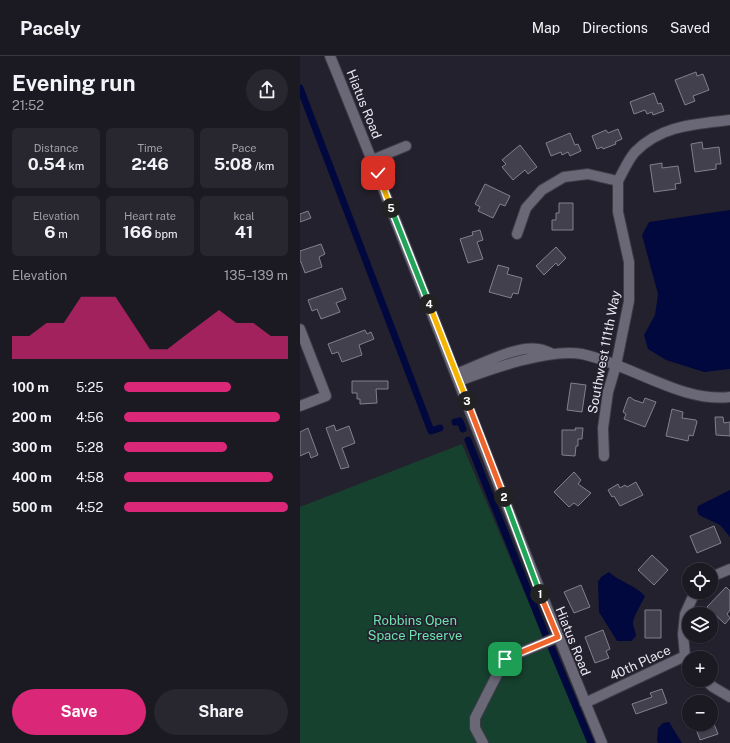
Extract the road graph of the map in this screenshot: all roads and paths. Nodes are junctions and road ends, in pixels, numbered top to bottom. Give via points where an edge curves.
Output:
1 (330, 56) edge
2 (730, 120) edge
3 (406, 146) dead end
4 (372, 160) junction
5 (618, 181) junction
6 (517, 234) dead end
7 (300, 329) edge
8 (553, 354) junction
9 (616, 365) junction
10 (458, 378) junction
11 (730, 397) edge
12 (300, 406) edge
13 (604, 456) dead end
14 (730, 569) edge
15 (718, 574) edge
16 (692, 599) edge
17 (558, 637) junction
18 (686, 651) edge
19 (682, 661) edge
20 (713, 687) edge
21 (730, 697) edge
22 (585, 703) junction
23 (483, 743) edge
24 (602, 743) edge

1 - 4 street, Hiatus Road
2 - 5 street via 679,126 657,135 635,152
3 - 4 street
4 - 10 street, Hiatus Road
5 - 6 street via 588,174 564,177 542,190 526,208
5 - 9 street, Southwest 111th Way via 618,212 629,262 629,301
7 - 12 street via 326,396
8 - 9 street via 582,354
8 - 10 street
8 - 10 street via 538,349 524,349 503,355
9 - 11 street via 688,393 717,398
9 - 13 street, Southwest 111th Way via 608,392 603,428
10 - 17 street, Hiatus Road
14 - 15 street
16 - 18 street via 685,614 683,634
17 - 22 street, Hiatus Road
17 - 23 street via 505,659 475,718 475,728
19 - 22 street, 40th Place
20 - 21 street
22 - 24 street, Hiatus Road

